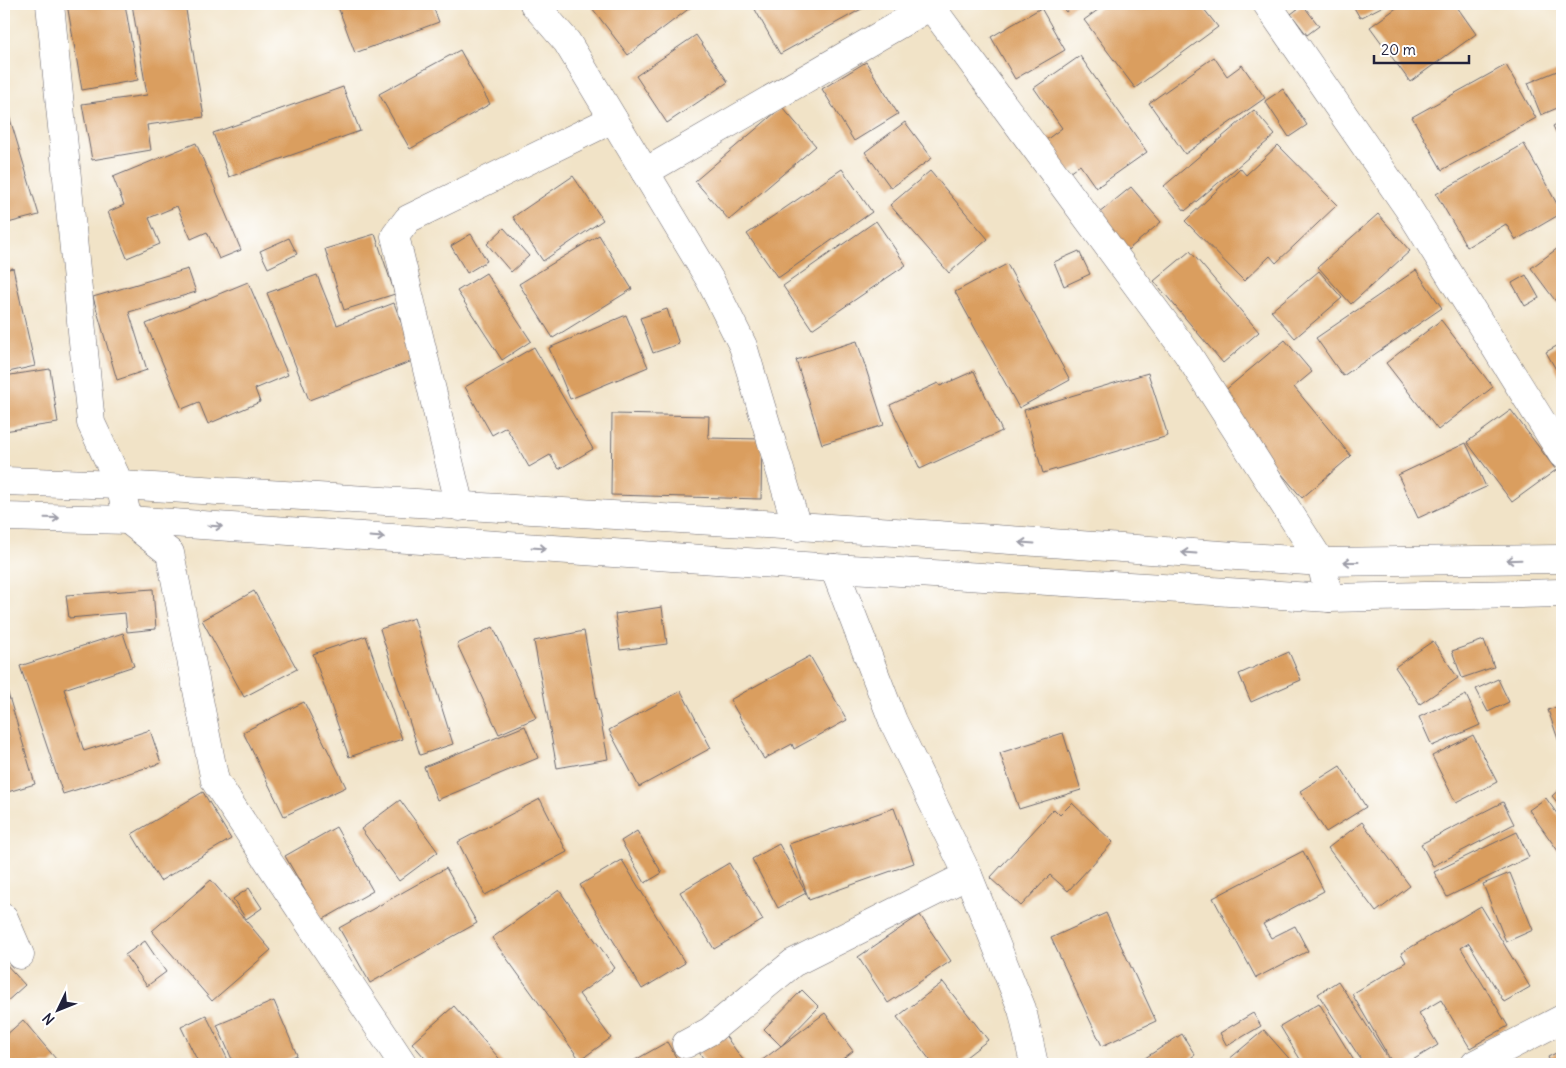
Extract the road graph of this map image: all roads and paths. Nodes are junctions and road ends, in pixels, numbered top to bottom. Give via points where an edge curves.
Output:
1 (50, 4) edge
2 (534, 4) edge
3 (1267, 4) edge
4 (930, 5) edge
5 (613, 119) junction
6 (645, 172) junction
7 (1562, 454) edge
8 (4, 481) edge
9 (120, 485) junction
10 (460, 508) junction
11 (4, 517) edge
12 (128, 520) junction
13 (797, 527) junction
14 (1562, 558) edge
15 (1321, 562) junction
16 (834, 568) junction
17 (1562, 593) edge
18 (1329, 598) junction
19 (968, 875) junction
20 (4, 918) edge
21 (20, 955) dead end
22 (1562, 1019) edge
23 (686, 1044) dead end
24 (403, 1064) edge
25 (1034, 1064) edge
26 (1475, 1064) edge

1 - 9 street via 91,423
2 - 5 street via 567,42
3 - 7 street via 1408,208
4 - 6 street
4 - 15 street via 1187,353
5 - 6 street
5 - 10 street via 408,219 395,236
6 - 13 street via 710,280 743,346
8 - 9 street
9 - 10 street
9 - 12 street
10 - 13 street
11 -> 12 street
12 -> 16 street
12 - 24 street via 170,553 215,781
15 -> 13 street
14 -> 15 street
15 - 18 street
16 - 18 street
16 - 19 street via 893,721
17 - 18 street
19 - 23 street via 794,963 710,1030
19 - 25 street via 1022,1009
20 - 21 street
22 - 26 street

